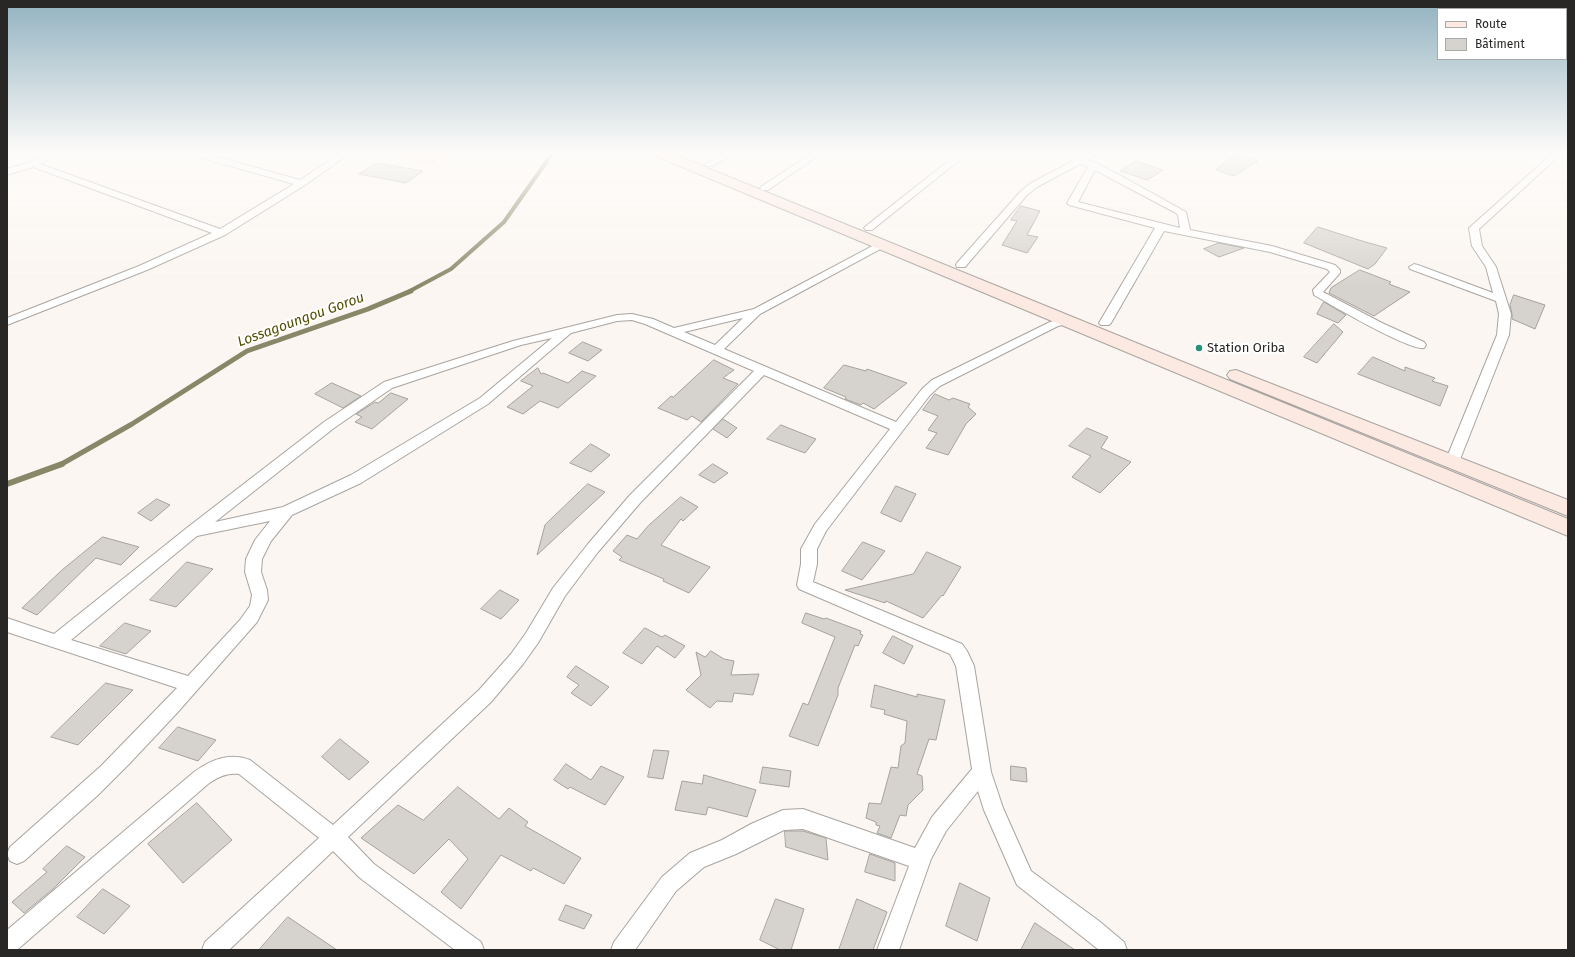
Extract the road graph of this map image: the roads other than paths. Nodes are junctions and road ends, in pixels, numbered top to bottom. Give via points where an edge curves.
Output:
1 (127, 199) edge
2 (277, 199) edge
3 (769, 199) edge
4 (793, 199) edge
5 (905, 199) edge
6 (1019, 199) edge
7 (1074, 199) edge
8 (1156, 199) edge
9 (1507, 199) edge
10 (1161, 227) junction
11 (869, 228) junction
12 (1185, 231) junction
13 (221, 233) junction
14 (880, 245) junction
15 (961, 265) junction
16 (1414, 267) dead end
17 (1500, 299) junction
18 (758, 311) junction
19 (1066, 321) junction
20 (7, 322) edge
21 (1105, 323) junction
22 (568, 330) junction
23 (674, 331) junction
24 (1420, 345) dead end
25 (716, 350) junction
26 (762, 370) junction
27 (898, 428) junction
28 (1452, 462) junction
29 (1568, 508) edge
30 (287, 511) junction
31 (1568, 528) edge
32 (193, 531) junction
33 (7, 625) edge
34 (56, 642) junction
35 (192, 685) junction
36 (982, 772) junction
37 (333, 837) junction
38 (17, 854) dead end
39 (921, 860) junction
40 (7, 944) edge
41 (213, 950) edge
42 (474, 950) edge
43 (622, 950) edge
44 (888, 950) edge
45 (1116, 950) edge

1 - 13 street
2 - 13 street
3 - 14 main road
4 - 11 main road
5 - 11 street
6 - 15 street
7 - 10 street via 1072,202
8 - 12 street via 1183,214
9 - 17 street via 1474,228 1477,246 1491,267
10 - 12 street
10 - 21 street
11 - 15 main road
12 - 24 street via 1272,249 1331,267 1335,273 1318,293
13 - 20 street via 143,268
14 - 18 street
14 - 19 main road
15 - 21 main road
16 - 17 street
17 - 28 street via 1505,314 1503,335
18 - 23 street
18 - 25 street
19 - 27 street via 1054,324 936,383
19 - 31 main road
21 - 28 main road
22 - 23 street via 617,318 632,317
22 - 30 street via 484,401 356,479
22 - 32 street via 517,343 388,385 329,425
23 - 25 street
25 - 26 street
26 - 27 street
26 - 37 street via 635,499 593,548 559,592 532,638 485,696
27 - 36 street via 820,528 809,549 805,585 956,649 965,666
28 - 29 main road
30 - 32 street
30 - 35 street via 255,554 252,568 260,594 260,604
32 - 34 street
33 - 34 street
34 - 35 street
35 - 38 street via 92,787
36 - 39 street via 940,824
36 - 45 street via 994,810 1024,878
37 - 40 street via 243,766 229,764 217,767
37 - 41 street
37 - 42 street via 368,871
39 - 43 street via 803,819 783,820 697,860 669,884
39 - 44 street

